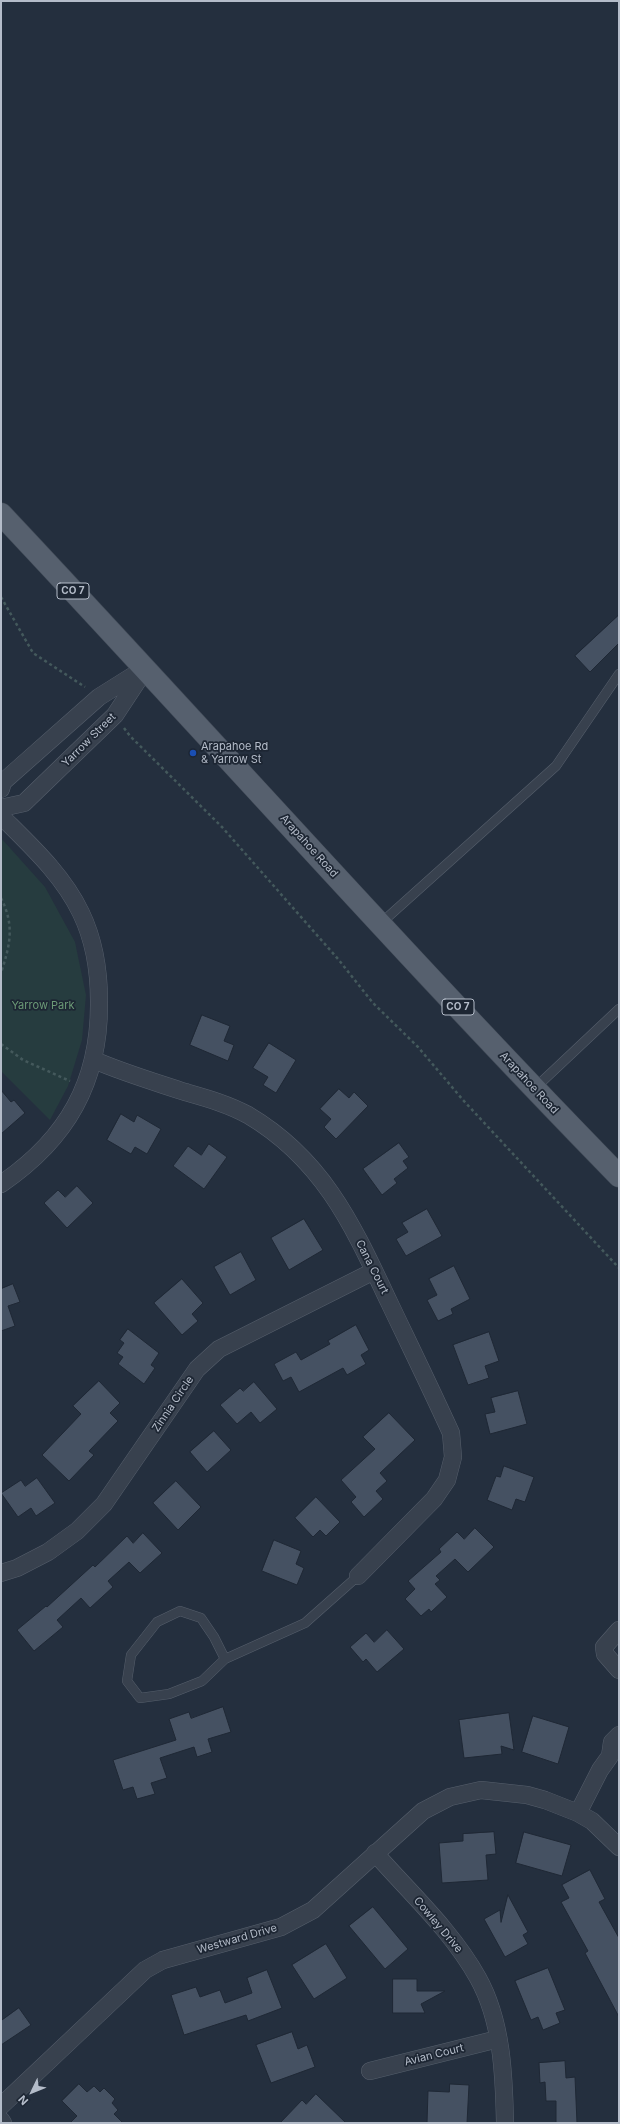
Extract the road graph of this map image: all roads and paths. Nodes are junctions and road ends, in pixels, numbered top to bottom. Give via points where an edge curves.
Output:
1 (1, 514) edge
2 (1, 597) edge
3 (146, 668) junction
4 (619, 674) edge
5 (99, 697) junction
6 (115, 715) junction
7 (1, 789) edge
8 (1, 808) edge
9 (1, 816) edge
10 (1, 898) edge
11 (380, 924) junction
12 (1, 972) edge
13 (619, 1009) edge
14 (1, 1044) edge
15 (94, 1060) junction
16 (86, 1084) junction
17 (534, 1089) junction
18 (619, 1176) edge
19 (1, 1184) edge
20 (619, 1268) edge
21 (374, 1271) junction
22 (1, 1573) edge
23 (358, 1576) joint
24 (619, 1630) edge
25 (225, 1659) junction
26 (619, 1670) edge
27 (619, 1735) edge
28 (614, 1755) edge
29 (578, 1813) junction
30 (619, 1847) edge
31 (375, 1853) junction
32 (498, 2039) junction
33 (370, 2070) dead end
34 (1, 2106) edge
35 (1, 2120) edge
36 (3, 2123) edge
37 (505, 2123) edge

1 - 3 main road, Arapahoe Road / CO 7
2 - 5 path via 33,653
3 - 5 street
3 - 6 street, Yarrow Street
3 - 11 main road, Arapahoe Road / CO 7
4 - 11 lane via 556,766
5 - 7 street via 3,782
6 - 8 street, Yarrow Street via 24,803
6 - 20 path via 130,736 222,827 338,959 373,1003 418,1047 463,1100
9 - 15 street via 60,878 81,913 94,952 99,982 99,1030
10 - 12 path via 7,911 10,943
11 - 17 main road, Arapahoe Road / CO 7
13 - 17 lane
14 - 16 path via 23,1060 71,1081
15 - 16 street
15 - 21 street, Cana Court via 121,1072 220,1103 246,1115 276,1134 310,1165 338,1201
16 - 19 street via 72,1111 46,1147
17 - 18 main road, Arapahoe Road / CO 7
21 - 22 street, Zinnia Circle via 219,1349 197,1369 104,1504 77,1531 48,1552
21 - 23 street, Cana Court via 451,1433 452,1457 447,1480 434,1500
23 - 25 lane via 305,1623
24 - 26 street via 604,1647 605,1654
25 - 25 lane via 202,1681 169,1694 140,1698 127,1681 131,1655 157,1622 180,1611 202,1618
27 - 28 street via 612,1742
28 - 29 street via 600,1770
29 - 30 street, Westward Drive via 604,1831
29 - 31 street, Westward Drive via 527,1795 481,1790 450,1797 423,1811
31 - 32 street, Cowley Drive via 455,1942 478,1978
31 - 34 street, Westward Drive via 313,1910 281,1927 163,1960 145,1970
32 - 33 street, Avian Court
32 - 37 street, Cowley Drive via 504,2075
35 - 36 street

